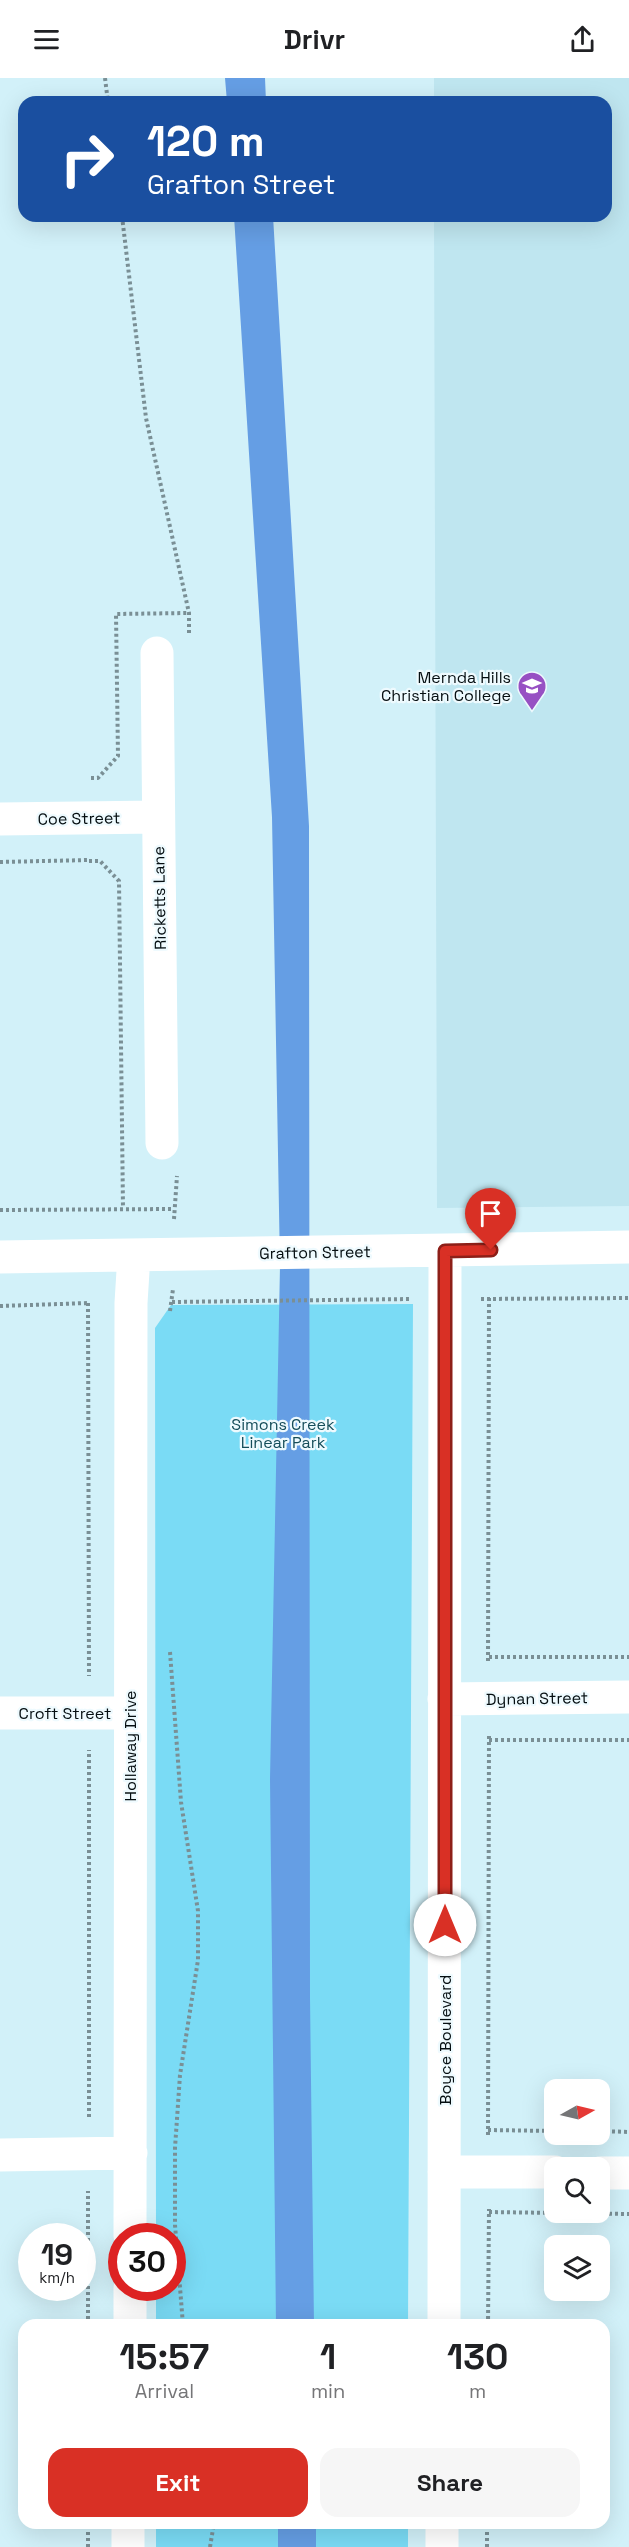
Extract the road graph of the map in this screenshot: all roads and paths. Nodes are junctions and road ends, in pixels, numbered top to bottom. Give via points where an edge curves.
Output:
1 (105, 78) edge
2 (107, 96) edge
3 (189, 613) dead end
4 (156, 652) dead end
5 (86, 778) dead end
6 (158, 817) junction
7 (0, 819) edge
8 (89, 861) dead end
9 (162, 1143) dead end
10 (123, 1208) junction
11 (173, 1209) dead end
12 (0, 1210) edge
13 (629, 1247) edge
14 (445, 1251) junction
15 (134, 1256) junction
16 (0, 1257) edge
17 (489, 1298) junction
18 (629, 1298) edge
19 (445, 1299) junction
20 (201, 1301) dead end
21 (88, 1303) dead end
22 (170, 1647) dead end
23 (489, 1657) junction
24 (629, 1657) edge
25 (629, 1697) edge
26 (487, 1699) junction
27 (444, 1700) junction
28 (89, 1712) junction
29 (0, 1713) edge
30 (130, 1713) junction
31 (489, 1740) junction
32 (629, 1740) edge
33 (488, 2130) junction
34 (544, 2131) edge
35 (610, 2131) edge
36 (629, 2132) edge
37 (131, 2153) junction
38 (88, 2154) junction
39 (0, 2155) edge
40 (444, 2172) junction
41 (489, 2172) junction
42 (544, 2172) edge
43 (610, 2173) edge
44 (629, 2173) edge
45 (489, 2212) junction
46 (629, 2214) edge
47 (130, 2223) edge
48 (130, 2301) edge
49 (88, 2319) edge
50 (130, 2319) edge
51 (183, 2319) edge
52 (444, 2319) edge
53 (488, 2319) edge
54 (88, 2529) edge
55 (128, 2529) edge
56 (213, 2529) edge
57 (442, 2529) edge
58 (487, 2529) edge
59 (88, 2547) edge
60 (128, 2547) edge
61 (210, 2547) edge
62 (442, 2547) edge
63 (487, 2547) edge

1 - 2 path
3 - 5 path via 116,614 118,756 99,778
4 - 6 street, Ricketts Lane
6 - 7 street, Coe Street
6 - 9 street, Ricketts Lane
8 - 10 path via 100,861 119,881
10 - 11 path
10 - 12 path
13 - 14 street, Grafton Street
14 - 15 street, Grafton Street
14 - 19 street, Boyce Boulevard
15 - 16 street, Grafton Street
15 - 30 street, Hollaway Drive
17 - 18 path
17 - 19 path
17 - 23 path
19 - 20 path
19 - 27 street, Boyce Boulevard
21 - 28 path
22 - 51 path via 181,1802 198,1911 198,1960 180,2075 175,2148 175,2225
23 - 24 path
23 - 26 path
25 - 26 street, Dynan Street
26 - 27 street, Dynan Street
26 - 31 path
27 - 40 street, Boyce Boulevard
28 - 29 street, Croft Street
28 - 30 street, Croft Street
28 - 38 path
30 - 37 street, Hollaway Drive
31 - 32 path
31 - 33 path
33 - 34 path
33 - 41 path
35 - 36 path
37 - 38 street
37 - 47 street, Hollaway Drive
38 - 39 street
38 - 49 path
40 - 41 street
40 - 52 street, Boyce Boulevard
41 - 42 street
41 - 45 path
43 - 44 street
45 - 46 path
45 - 53 path
48 - 50 street
54 - 59 path
55 - 60 street
56 - 61 path
57 - 62 street
58 - 63 path

